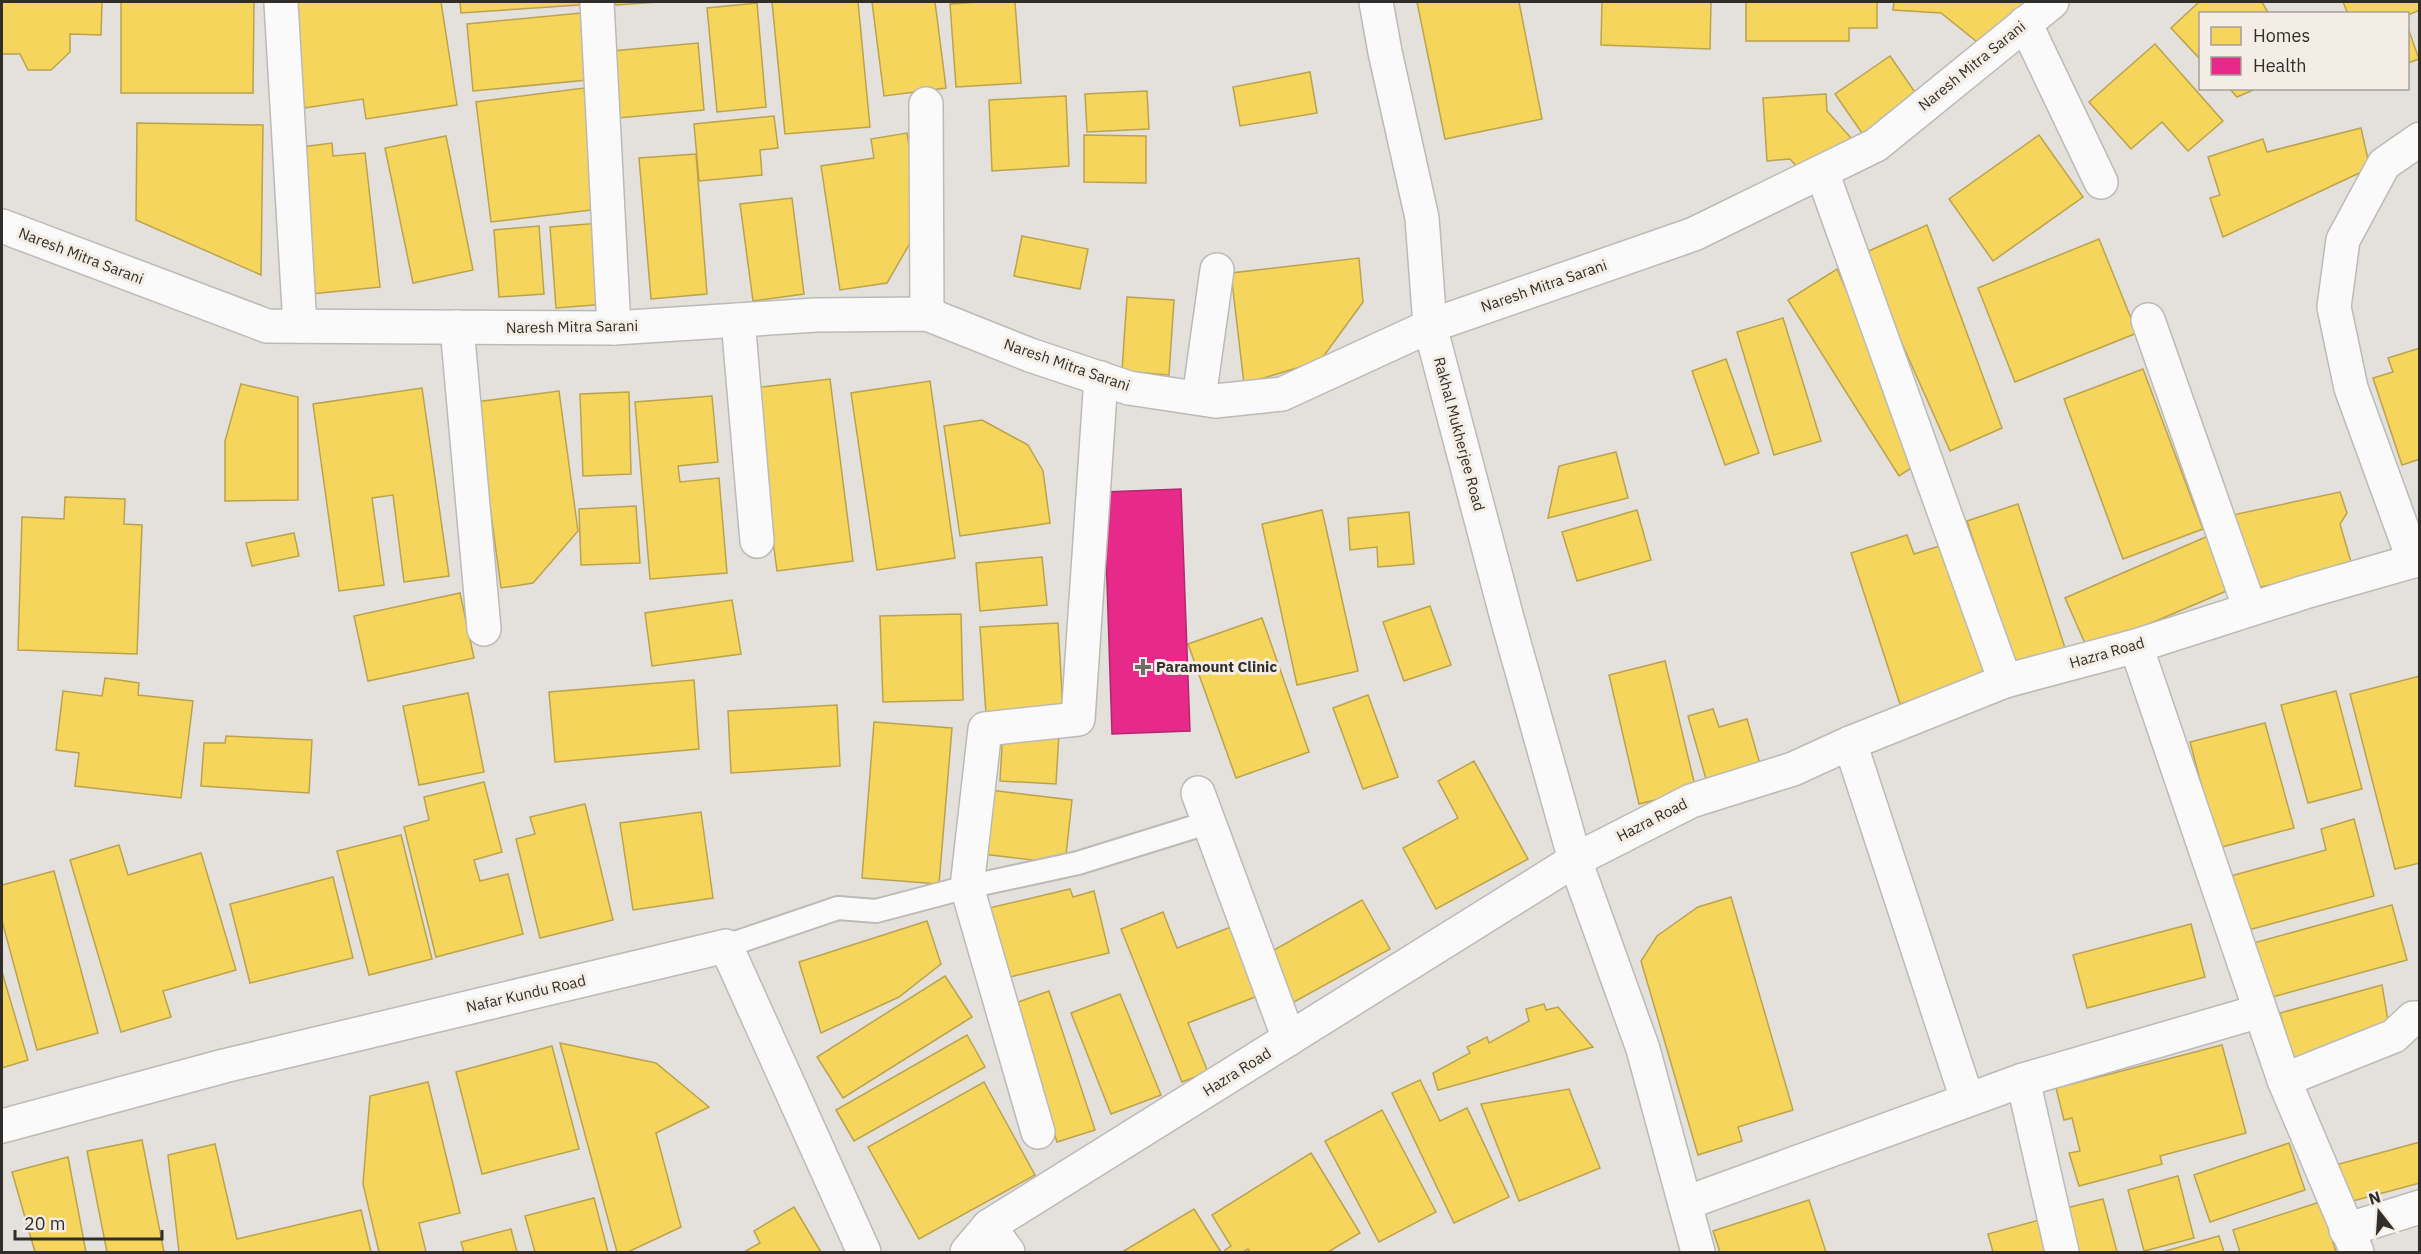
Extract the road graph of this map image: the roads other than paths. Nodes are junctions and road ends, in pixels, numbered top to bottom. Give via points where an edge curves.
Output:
1 (597, 2) edge
2 (1376, 2) edge
3 (2052, 2) edge
4 (281, 3) edge
5 (2025, 23) junction
6 (926, 104) dead end
7 (2420, 140) edge
8 (1822, 171) junction
9 (2101, 182) dead end
10 (2, 226) edge
11 (1217, 270) dead end
12 (927, 314) junction
13 (738, 320) junction
14 (2148, 320) dead end
15 (300, 326) junction
16 (1430, 326) junction
17 (458, 327) junction
18 (614, 328) junction
19 (1101, 378) junction
20 (1199, 398) junction
21 (757, 541) dead end
22 (2417, 560) edge
23 (2250, 609) junction
24 (484, 629) dead end
25 (2136, 646) junction
26 (2005, 681) junction
27 (1850, 743) junction
28 (1204, 807) joint
29 (1575, 860) junction
30 (967, 887) junction
31 (726, 946) junction
32 (2260, 1011) junction
33 (2420, 1018) edge
34 (1289, 1039) junction
35 (2023, 1080) junction
36 (2284, 1080) junction
37 (1967, 1099) junction
38 (2, 1126) edge
39 (1038, 1132) dead end
40 (1686, 1203) junction
41 (2420, 1207) edge
42 (989, 1226) junction
43 (2351, 1241) edge
44 (864, 1252) edge
45 (967, 1252) edge
46 (1008, 1252) edge
47 (1698, 1252) edge
48 (2062, 1252) edge

1 - 18 street
2 - 16 street, Rakhal Mukherjee Road via 1422,218
3 - 5 street, Naresh Mitra Sarani
4 - 15 street
5 - 8 street, Naresh Mitra Sarani via 1876,145
5 - 9 street
6 - 12 street
7 - 22 street via 2384,164 2343,240 2334,307 2351,388
8 - 16 street, Naresh Mitra Sarani via 1694,234
8 - 26 street
10 - 15 street, Naresh Mitra Sarani via 267,326
11 - 20 street
12 - 13 street, Naresh Mitra Sarani
12 - 19 street, Naresh Mitra Sarani
13 - 18 street, Naresh Mitra Sarani
13 - 21 street
14 - 23 street
15 - 17 street, Naresh Mitra Sarani
16 - 20 street, Naresh Mitra Sarani via 1282,394 1215,401
16 - 29 street, Rakhal Mukherjee Road
17 - 18 street, Naresh Mitra Sarani
17 - 24 street
19 - 20 street, Naresh Mitra Sarani via 1129,388
19 - 30 street via 1078,720 985,729
22 - 23 street, Hazra Road
23 - 25 street, Hazra Road
25 - 26 street, Hazra Road
25 - 32 street
26 - 27 street, Hazra Road
27 - 29 street, Hazra Road via 1793,769 1691,801
27 - 37 street
28 - 30 lane via 1078,863
28 - 34 street
29 - 34 street, Hazra Road
29 - 40 street, Rakhal Mukherjee Road via 1643,1049
30 - 31 lane via 876,910 838,908
30 - 39 street
31 - 38 street, Nafar Kundu Road via 224,1066
31 - 44 street
32 - 35 street
32 - 36 street
33 - 36 street via 2413,1018 2394,1036
34 - 42 street, Hazra Road
35 - 37 street
35 - 48 street
36 - 43 street
37 - 40 street
40 - 47 street, Rakhal Mukherjee Road
41 - 43 street
42 - 45 street, Hazra Road
42 - 46 street

